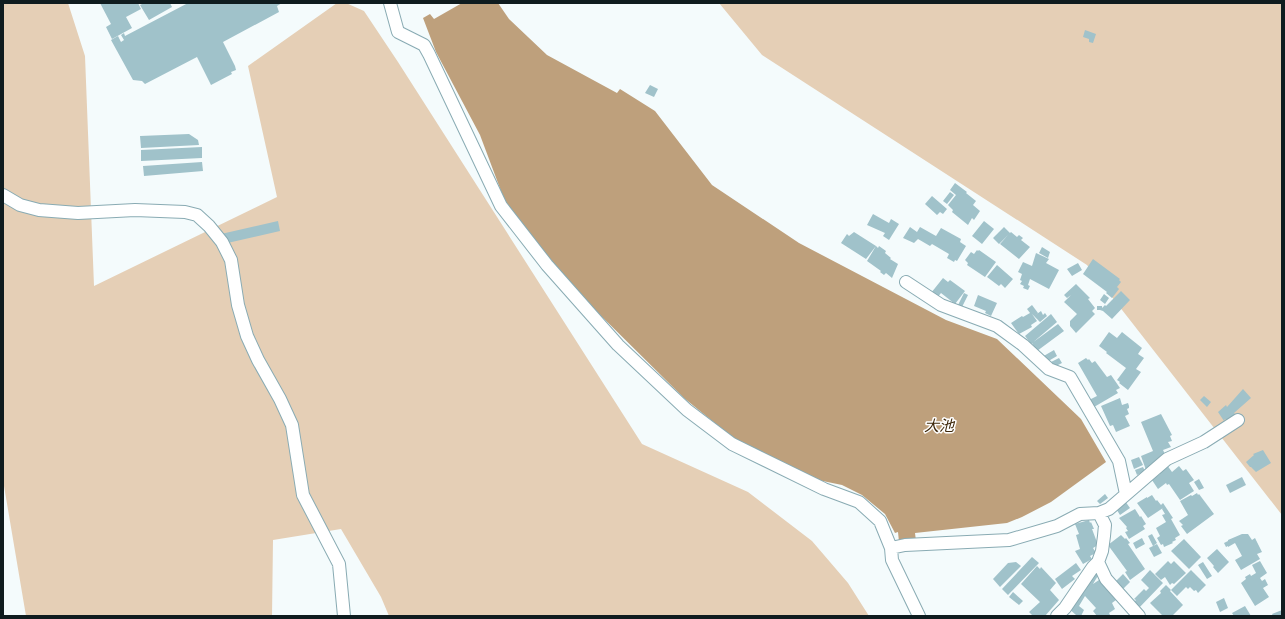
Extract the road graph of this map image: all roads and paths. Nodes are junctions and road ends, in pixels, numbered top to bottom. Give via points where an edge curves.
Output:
1 (390, 3) edge
2 (3, 196) edge
3 (906, 282) dead end
4 (1238, 420) dead end
5 (1126, 494) junction
6 (1099, 513) junction
7 (891, 548) junction
8 (1098, 562) junction
9 (344, 616) edge
10 (919, 616) edge
11 (1056, 616) edge
12 (1139, 616) edge

1 - 7 street via 398,32 424,45 429,54 501,206 547,265 618,345 687,410 732,444 824,489 859,502 880,521
2 - 9 street via 20,205 39,210 78,213 135,210 185,212 197,215 222,242 230,260 238,305 247,336 292,425 303,495 339,564
3 - 5 street via 941,306 997,326 1023,345 1048,369 1070,377 1119,461
4 - 5 street via 1204,442 1167,459
5 - 6 street via 1109,509
6 - 7 street via 1080,514 1058,526 1009,540 905,545
6 - 8 street via 1105,525
7 - 10 street via 892,560
8 - 11 street via 1065,608
8 - 12 street via 1106,579

